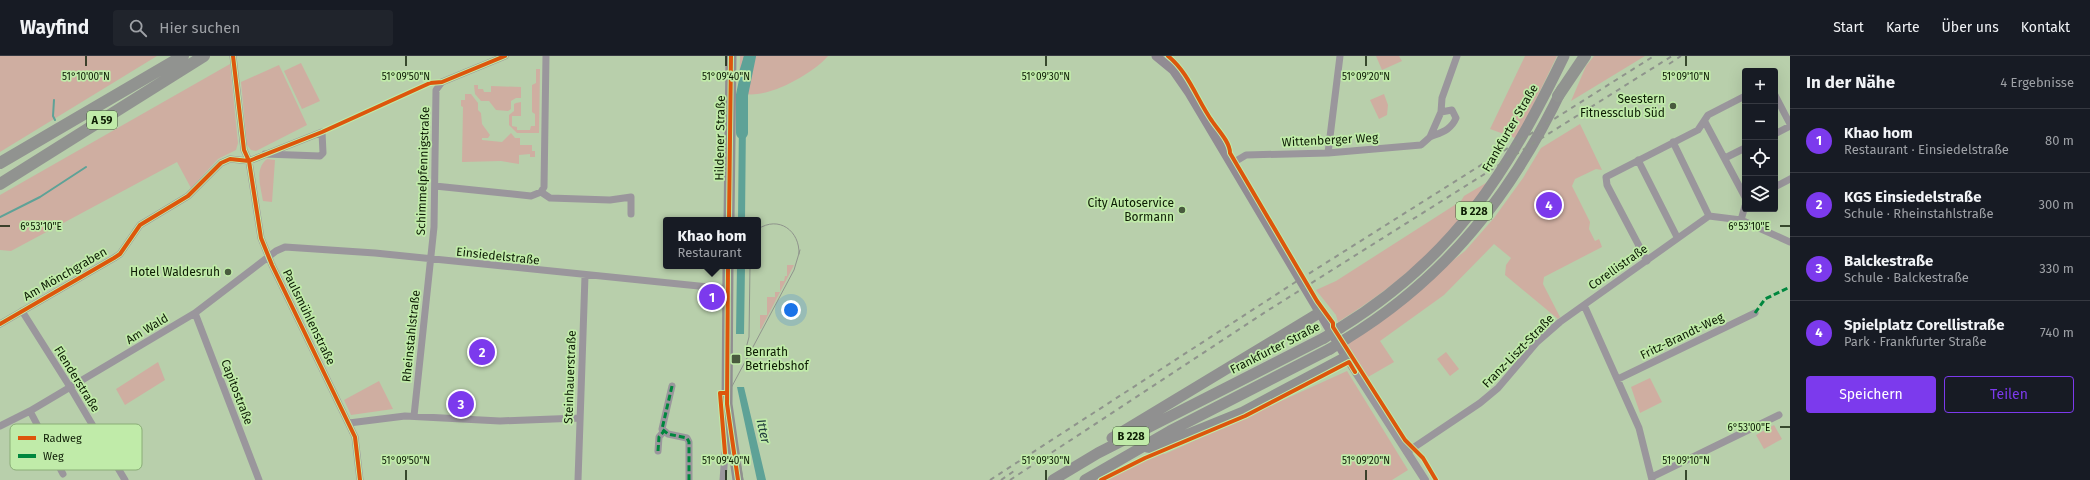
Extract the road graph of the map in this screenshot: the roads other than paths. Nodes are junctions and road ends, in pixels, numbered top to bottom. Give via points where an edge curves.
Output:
1 (183, 56) edge
2 (204, 56) edge
3 (233, 56) edge
4 (505, 56) edge
5 (546, 56) edge
6 (731, 56) edge
7 (1340, 56) edge
8 (1457, 56) edge
9 (1564, 56) edge
10 (1577, 56) edge
11 (1585, 56) edge
12 (1161, 57) edge
13 (1558, 96) junction
14 (1742, 98) edge
15 (1778, 101) edge
16 (1441, 112) junction
17 (1704, 122) junction
18 (1790, 125) edge
19 (1778, 132) edge
20 (1430, 137) junction
21 (1673, 142) junction
22 (1742, 150) edge
23 (265, 154) junction
24 (1328, 154) junction
25 (1725, 158) junction
26 (1638, 160) junction
27 (249, 161) junction
28 (0, 163) edge
29 (1231, 164) junction
30 (1790, 180) edge
31 (0, 184) edge
32 (1778, 185) edge
33 (435, 186) junction
34 (1742, 190) edge
35 (541, 192) junction
36 (1743, 212) edge
37 (631, 214) dead end
38 (1709, 216) junction
39 (729, 217) edge
40 (1741, 220) junction
41 (1677, 237) junction
42 (1790, 242) edge
43 (269, 256) junction
44 (430, 259) junction
45 (1647, 261) junction
46 (728, 269) edge
47 (585, 276) junction
48 (728, 289) junction
49 (1584, 305) junction
50 (22, 311) junction
51 (194, 313) junction
52 (1319, 313) junction
53 (1755, 313) dead end
54 (0, 324) edge
55 (1346, 358) junction
56 (1618, 379) junction
57 (672, 386) dead end
58 (70, 387) junction
59 (30, 411) junction
60 (1779, 415) dead end
61 (414, 416) junction
62 (579, 418) junction
63 (349, 423) junction
64 (37, 424) edge
65 (92, 424) edge
66 (0, 426) edge
67 (664, 431) junction
68 (732, 442) junction
69 (1144, 447) junction
70 (658, 451) dead end
71 (1407, 452) junction
72 (1098, 453) junction
73 (61, 470) edge
74 (119, 470) edge
75 (63, 474) dead end
76 (1652, 479) edge
77 (125, 480) edge
78 (259, 480) edge
79 (360, 480) edge
80 (578, 480) edge
81 (689, 480) edge
82 (723, 480) edge
83 (738, 480) edge
84 (1053, 480) edge
85 (1085, 480) edge
86 (1425, 480) edge

1 - 28 highway, A 59
2 - 31 highway, A 59
3 - 27 street, Paulsmühlenstraße via 244,150
4 - 33 street, Schimmelpfennigstraße via 466,71 438,86
5 - 35 street via 544,187
6 - 39 main road, Hildener Straße
7 - 24 street
8 - 16 street via 1442,98
9 - 72 highway, Frankfurter Straße / B 228, bridge via 1536,113 1500,175 1470,215 1431,258 1399,286 1364,313 1324,338
10 - 13 highway, B 228
11 - 13 highway
12 - 29 main road via 1179,77
13 - 69 highway, B 228, bridge via 1510,184 1467,239 1402,300 1330,349 1170,431
14 - 17 street via 1710,114
15 - 18 street
16 - 20 street
16 - 20 street, Wittenberger Weg via 1452,110 1455,122 1448,130
17 - 21 street via 1698,130
17 - 25 street
18 - 19 street
20 - 24 street, Wittenberger Weg via 1421,145
21 - 26 street
21 - 38 street
22 - 25 street
23 - 23 street via 287,146 322,132 323,153 320,156
23 - 27 street
24 - 29 street, Wittenberger Weg via 1246,155
25 - 34 street
26 - 41 street
26 - 45 street via 1605,179
27 - 43 street, Paulsmühlenstraße via 261,238
27 - 50 street, Am Mönchgraben via 230,159 221,163 188,196 140,225 120,254
29 - 52 main road
30 - 32 street
33 - 35 street via 531,196
33 - 44 street, Schimmelpfennigstraße
35 - 37 street via 550,198 610,200 631,197
36 - 40 street
38 - 40 street
38 - 41 street, Corellistraße
40 - 42 street
41 - 45 street, Corellistraße
43 - 44 street, Einsiedelstraße via 285,247
43 - 51 street, Am Wald
43 - 63 street, Paulsmühlenstraße
44 - 47 street, Einsiedelstraße
44 - 61 street, Rheinstahlstraße
45 - 49 street, Corellistraße
46 - 48 main road
47 - 48 street, Einsiedelstraße
47 - 62 street, Steinhauerstraße
48 - 68 main road via 727,404
49 - 56 street, Corellistraße
49 - 71 street, Franz-Liszt-Straße via 1542,338 1492,393
50 - 54 street, Am Mönchgraben
50 - 58 street, Flenderstraße
51 - 58 street, Am Wald
51 - 78 street, Capitostraße
52 - 55 main road
52 - 72 highway via 1108,440
53 - 56 street, Fritz-Brandt-Weg
55 - 69 highway via 1243,412 1154,448
55 - 71 street
56 - 76 street, Corellistraße via 1639,428
57 - 67 street via 662,427
58 - 59 street, Am Wald
58 - 65 street, Flenderstraße
59 - 64 street
59 - 66 street, Am Wald
60 - 76 street
61 - 62 street via 500,421
61 - 63 street
62 - 80 street, Steinhauerstraße
63 - 79 street, Paulsmühlenstraße via 355,436
67 - 70 street via 659,437
67 - 81 street via 687,438
68 - 82 street via 725,453
68 - 83 main road
69 - 85 highway, B 228
71 - 86 street
72 - 84 highway, Frankfurter Straße / B 228
73 - 75 street
74 - 77 street, Flenderstraße

